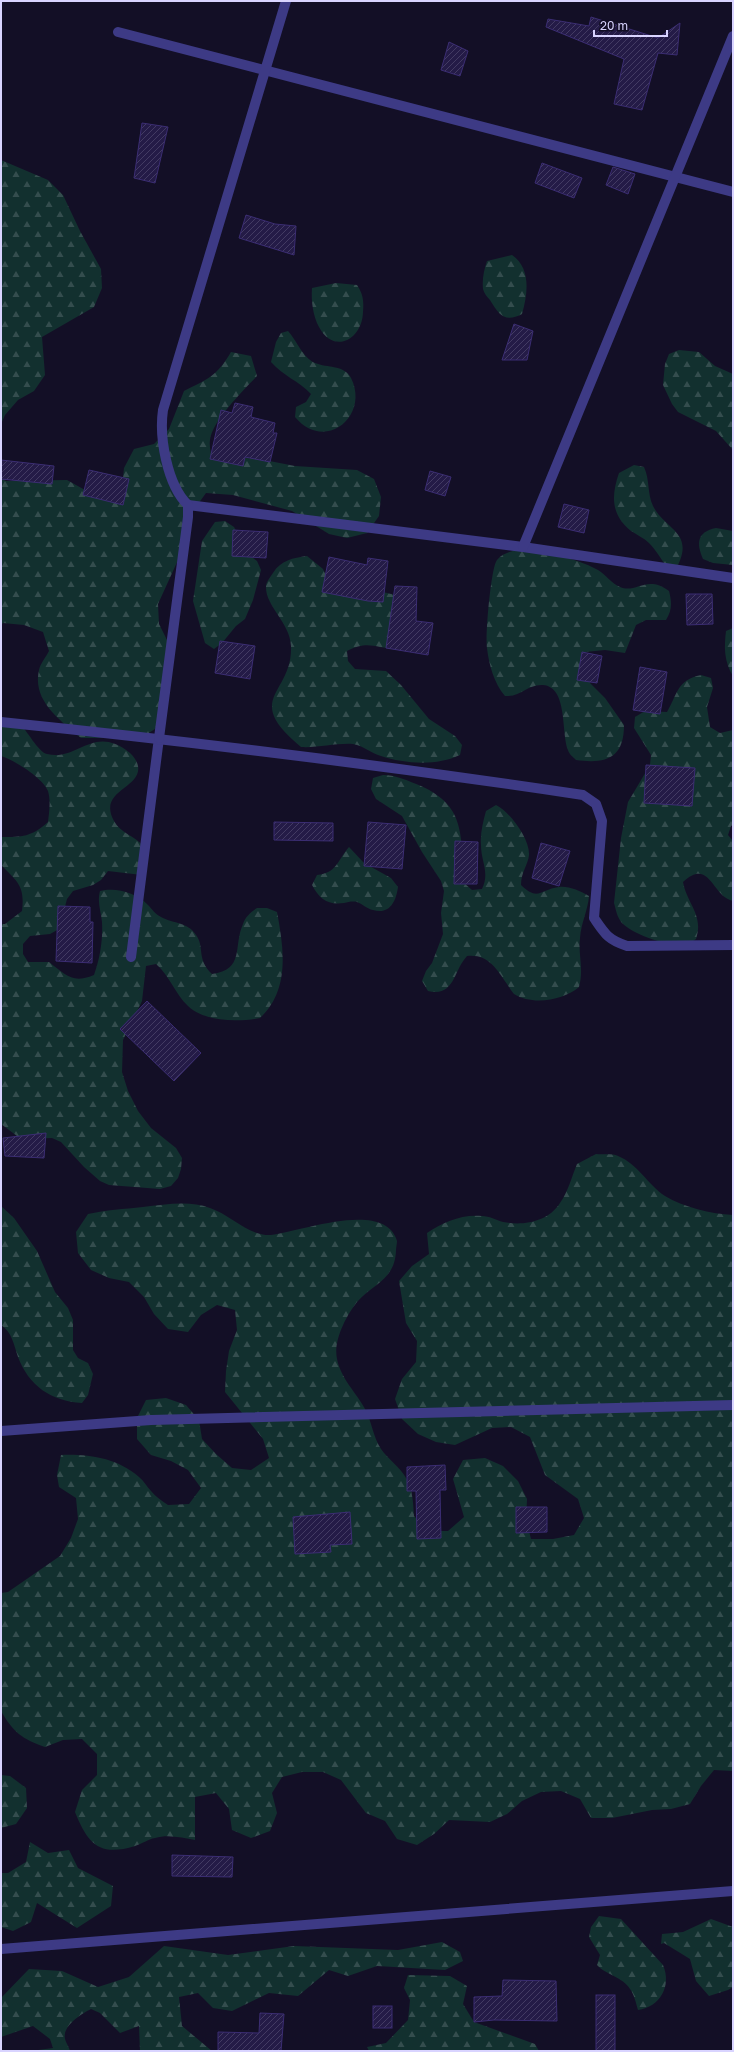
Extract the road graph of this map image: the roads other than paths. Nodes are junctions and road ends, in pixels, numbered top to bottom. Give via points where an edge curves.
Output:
1 (286, 1) edge
2 (118, 32) dead end
3 (733, 36) edge
4 (264, 71) junction
5 (675, 178) junction
6 (733, 192) edge
7 (188, 505) junction
8 (523, 547) junction
9 (733, 578) edge
10 (1, 722) edge
11 (159, 738) junction
12 (733, 945) edge
13 (131, 957) dead end
14 (733, 1405) edge
15 (1, 1431) edge
16 (733, 1891) edge
17 (1, 1949) edge

1 - 4 street
2 - 4 street
3 - 5 street
4 - 5 street
4 - 7 street via 163,410 161,425 170,470 178,493
5 - 6 street
5 - 8 street
7 - 8 street
7 - 11 street
8 - 9 street
10 - 11 street
11 - 12 street via 442,774 583,795 596,804 602,821 594,918 608,937 627,946
11 - 13 street
14 - 15 street via 151,1420
16 - 17 street

